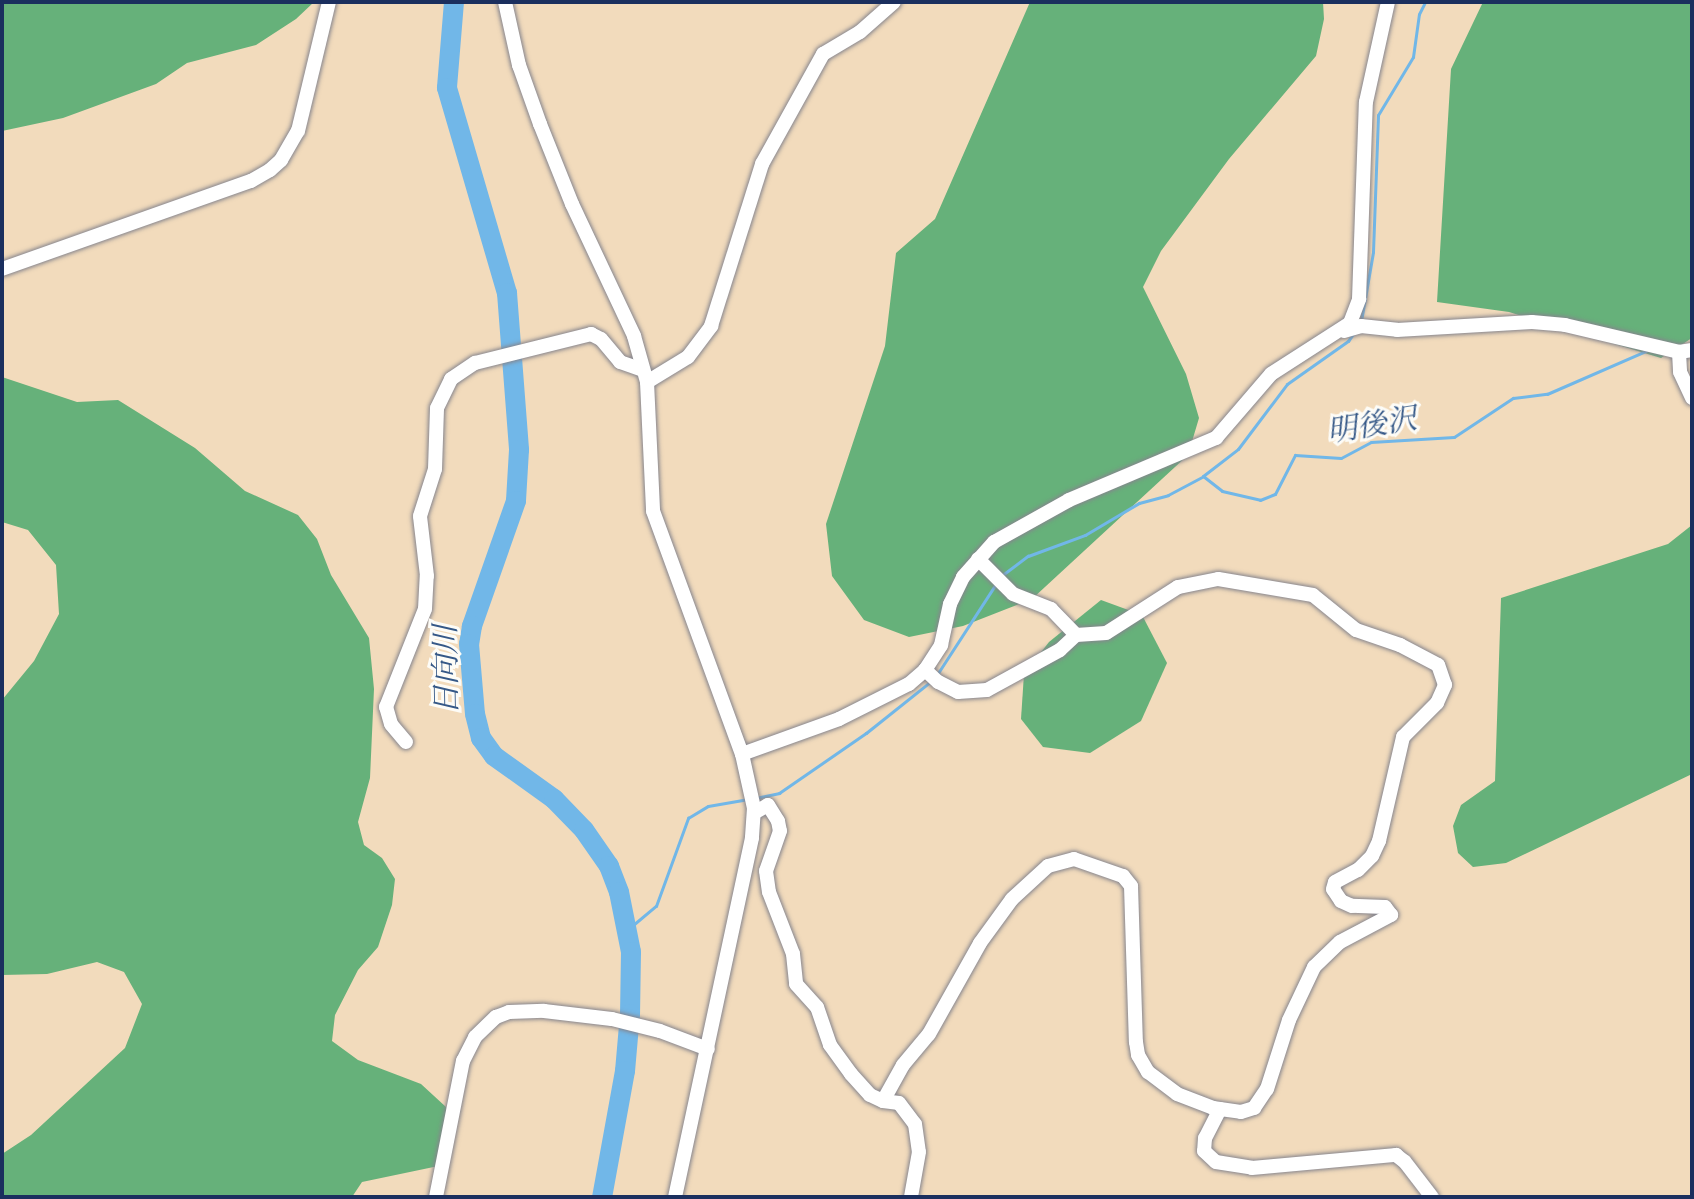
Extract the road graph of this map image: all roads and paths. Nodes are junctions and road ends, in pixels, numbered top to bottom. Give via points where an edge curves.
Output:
1 (329, 2) edge
2 (505, 2) edge
3 (894, 2) edge
4 (1388, 2) edge
5 (2, 269) edge
6 (1340, 332) junction
7 (1686, 351) edge
8 (645, 376) junction
9 (1692, 398) edge
10 (978, 559) junction
11 (1076, 635) junction
12 (925, 670) junction
13 (406, 742) dead end
14 (742, 754) junction
15 (754, 806) junction
16 (708, 1049) junction
17 (883, 1101) junction
18 (1220, 1109) junction
19 (436, 1197) edge
20 (675, 1197) edge
21 (911, 1197) edge
22 (1432, 1197) edge

1 - 5 street via 298,131 270,170
2 - 8 street via 535,112 634,336
3 - 8 street via 860,32 823,54 762,164 711,326 688,357
4 - 6 street via 1366,102 1359,299 1350,323
6 - 7 street via 1361,326 1397,330 1532,322
6 - 10 street via 1271,374 1216,438 1069,500 994,542
7 - 9 street via 1680,372
8 - 13 street via 620,362 591,334 475,363 451,379 437,408 435,469 420,516 428,587 425,609 386,707 391,724
8 - 14 street via 653,511
10 - 11 street via 1013,594 1051,609
10 - 12 street via 956,590 941,645
11 - 12 street via 1060,650 987,690 958,692
11 - 18 street via 1106,633 1192,582 1237,580 1313,595 1347,625 1424,656 1442,671 1445,685 1437,703 1408,728 1398,750 1372,856 1358,870 1341,876 1333,889 1352,906 1385,907 1391,915 1340,942 1314,967 1259,1105 1249,1111
12 - 14 street via 870,706
14 - 15 street
15 - 16 street
15 - 17 street via 768,805 778,821 780,831 766,871 793,954 796,984 817,1007 843,1065 870,1095
16 - 19 street via 612,1019 503,1014 468,1048 457,1079
16 - 20 street
17 - 18 street via 1012,899 1048,866 1074,859 1123,876 1131,886 1136,1042 1142,1064 1177,1094
17 - 21 street via 899,1103 915,1124 919,1152
18 - 22 street via 1204,1151 1216,1162 1252,1168 1396,1155

